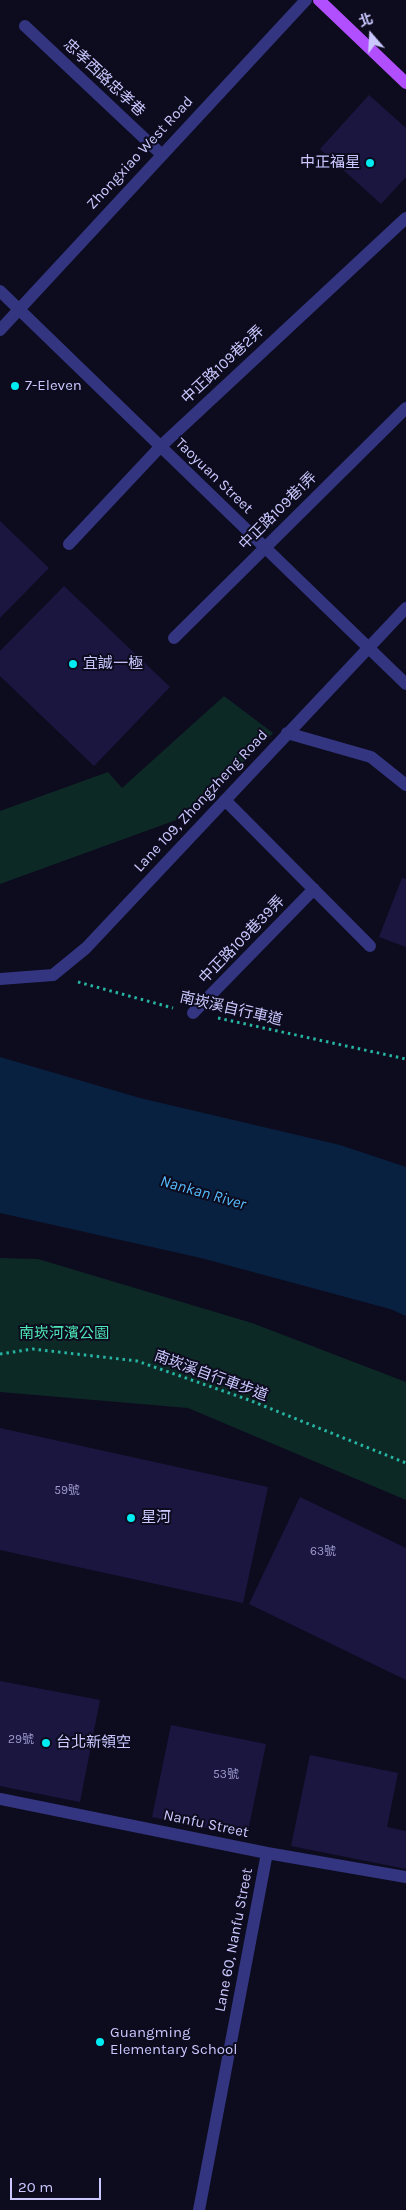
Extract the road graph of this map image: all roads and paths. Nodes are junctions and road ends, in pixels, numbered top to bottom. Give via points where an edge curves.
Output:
1 (306, 0) edge
2 (319, 0) edge
3 (25, 26) dead end
4 (406, 83) edge
5 (161, 154) junction
6 (406, 218) edge
7 (0, 291) edge
8 (20, 310) junction
9 (0, 330) edge
10 (406, 408) edge
11 (160, 446) junction
12 (69, 544) dead end
13 (265, 547) junction
14 (406, 608) edge
15 (174, 638) dead end
16 (368, 647) junction
17 (406, 684) edge
18 (287, 733) junction
19 (406, 785) edge
20 (224, 800) junction
21 (314, 890) junction
22 (370, 946) dead end
23 (53, 974) junction
24 (0, 979) edge
25 (193, 1013) junction
26 (406, 1059) edge
27 (0, 1354) edge
28 (406, 1463) edge
29 (0, 1799) edge
30 (267, 1853) junction
31 (406, 1877) edge
32 (198, 2210) edge

1 - 5 street, Zhongxiao West Road
2 - 4 main road
3 - 5 street, 忠孝西路忠孝巷
5 - 8 street, Zhongxiao West Road
6 - 11 street, 中正路109巷2弄
7 - 8 street, Taoyuan Street
8 - 9 street, Zhongxiao West Road
8 - 11 street, Taoyuan Street
10 - 13 street, 中正路109巷1弄
11 - 12 street, 中正路109巷2弄
11 - 13 street, Taoyuan Street
13 - 15 street, 中正路109巷1弄
13 - 16 street, Taoyuan Street
14 - 16 street, Lane 109, Zhongzheng Road
16 - 17 street, Taoyuan Street
16 - 18 street, Lane 109, Zhongzheng Road
18 - 19 street via 371,757
18 - 20 street, Lane 109, Zhongzheng Road
20 - 21 street
20 - 23 street, Lane 109, Zhongzheng Road via 86,948
21 - 22 street
21 - 25 street, 中正路109巷39弄
23 - 24 street
23 - 25 path, 南崁溪自行車道
25 - 26 path, 南崁溪自行車道
27 - 28 path, 南崁溪自行車步道 via 33,1349 137,1361 249,1400
29 - 30 street, Nanfu Street
30 - 31 street, Nanfu Street
30 - 32 street, Lane 60, Nanfu Street

